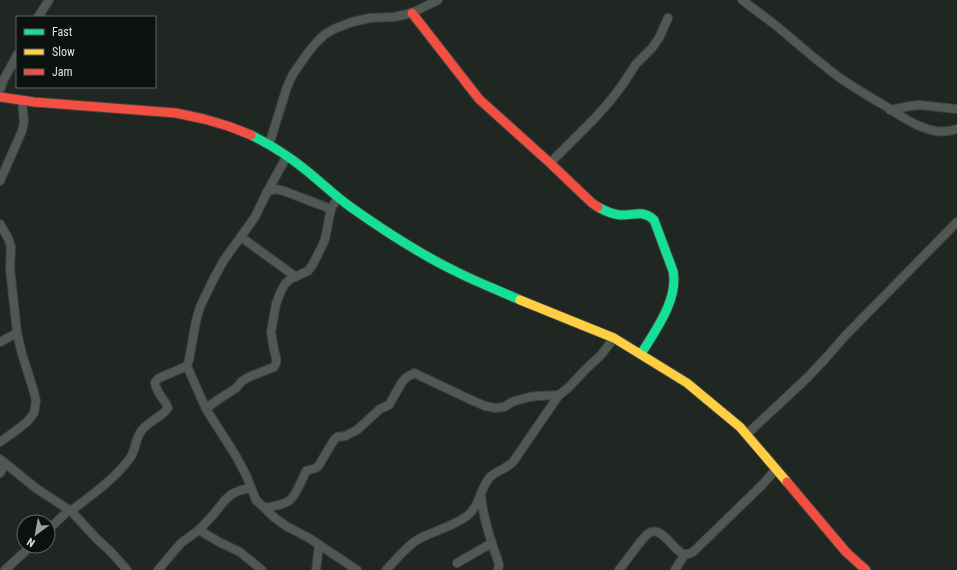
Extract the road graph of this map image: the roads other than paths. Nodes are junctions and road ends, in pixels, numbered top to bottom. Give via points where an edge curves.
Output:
1 (49, 0) edge
2 (438, 0) edge
3 (742, 0) edge
4 (412, 13) junction
5 (39, 16) edge
6 (668, 18) dead end
7 (16, 57) edge
8 (0, 90) edge
9 (0, 97) edge
10 (22, 100) junction
11 (957, 109) edge
12 (890, 110) junction
13 (957, 128) edge
14 (269, 145) junction
15 (287, 156) junction
16 (550, 163) junction
17 (0, 181) edge
18 (266, 192) junction
19 (338, 197) junction
20 (331, 209) junction
21 (957, 222) edge
22 (0, 224) edge
23 (241, 237) junction
24 (296, 277) junction
25 (17, 333) junction
26 (614, 338) junction
27 (0, 342) edge
28 (641, 354) junction
29 (187, 366) junction
30 (559, 395) junction
31 (206, 409) junction
32 (747, 434) junction
33 (0, 442) edge
34 (3, 462) edge
35 (776, 468) junction
36 (0, 473) edge
37 (251, 488) junction
38 (481, 495) junction
39 (265, 508) junction
40 (70, 510) junction
41 (56, 523) edge
42 (199, 530) junction
43 (492, 543) junction
44 (319, 545) junction
45 (22, 554) edge
46 (685, 554) junction
47 (457, 563) dead end
48 (5, 570) edge
49 (127, 570) edge
50 (158, 570) edge
51 (262, 570) edge
52 (316, 570) edge
53 (357, 570) edge
54 (386, 570) edge
55 (498, 570) edge
56 (619, 570) edge
57 (675, 570) edge
58 (866, 570) edge

1 - 5 street
2 - 4 street
3 - 12 street via 839,77
4 - 14 street via 352,22 324,35 298,66 287,87
4 - 16 street via 479,99
6 - 16 street via 659,38 636,64 610,101
7 - 8 street
9 - 10 street
10 - 14 street via 176,113 228,126
10 - 17 street via 22,131
11 - 12 street via 919,105
12 - 13 street via 915,124 937,131 946,132
14 - 15 street
15 - 18 street
15 - 19 street
16 - 28 street via 597,206 618,215 638,213 649,215 654,220 674,278 666,309
18 - 20 street via 275,189 284,191
18 - 23 street via 255,217
19 - 20 street
19 - 26 street via 382,229 458,273
20 - 24 street via 325,239 317,257 308,271
21 - 32 street via 807,378
22 - 25 street via 10,247
23 - 24 street
23 - 29 street via 214,278 200,307
24 - 31 street via 284,284 276,304 271,332 276,357 274,367 242,381
25 - 27 street
25 - 33 street via 36,401 34,413 27,422
26 - 28 street
26 - 30 street via 601,355
28 - 32 street via 687,384
29 - 31 street
29 - 40 street via 155,382 167,404 165,413 151,421 139,433 132,456 123,468
30 - 38 street via 513,462 492,476 485,484
30 - 39 street via 529,397 495,408 480,404 414,373 410,374 402,382 389,405 357,430 334,440 319,465 306,471 291,499
31 - 37 street via 236,456
32 - 35 street
34 - 36 street
34 - 40 street via 37,489
35 - 46 street via 703,543 693,552
35 - 58 street via 846,552
37 - 39 street via 256,500
37 - 42 street via 241,490 225,500
38 - 43 street via 482,510
38 - 54 street via 467,516 416,541
39 - 44 street via 286,526
40 - 41 street
40 - 49 street
42 - 50 street via 181,543
42 - 51 street via 240,552
43 - 47 street
43 - 55 street via 499,565
44 - 52 street
44 - 53 street
45 - 48 street
46 - 56 street via 654,531 643,539
46 - 57 street

